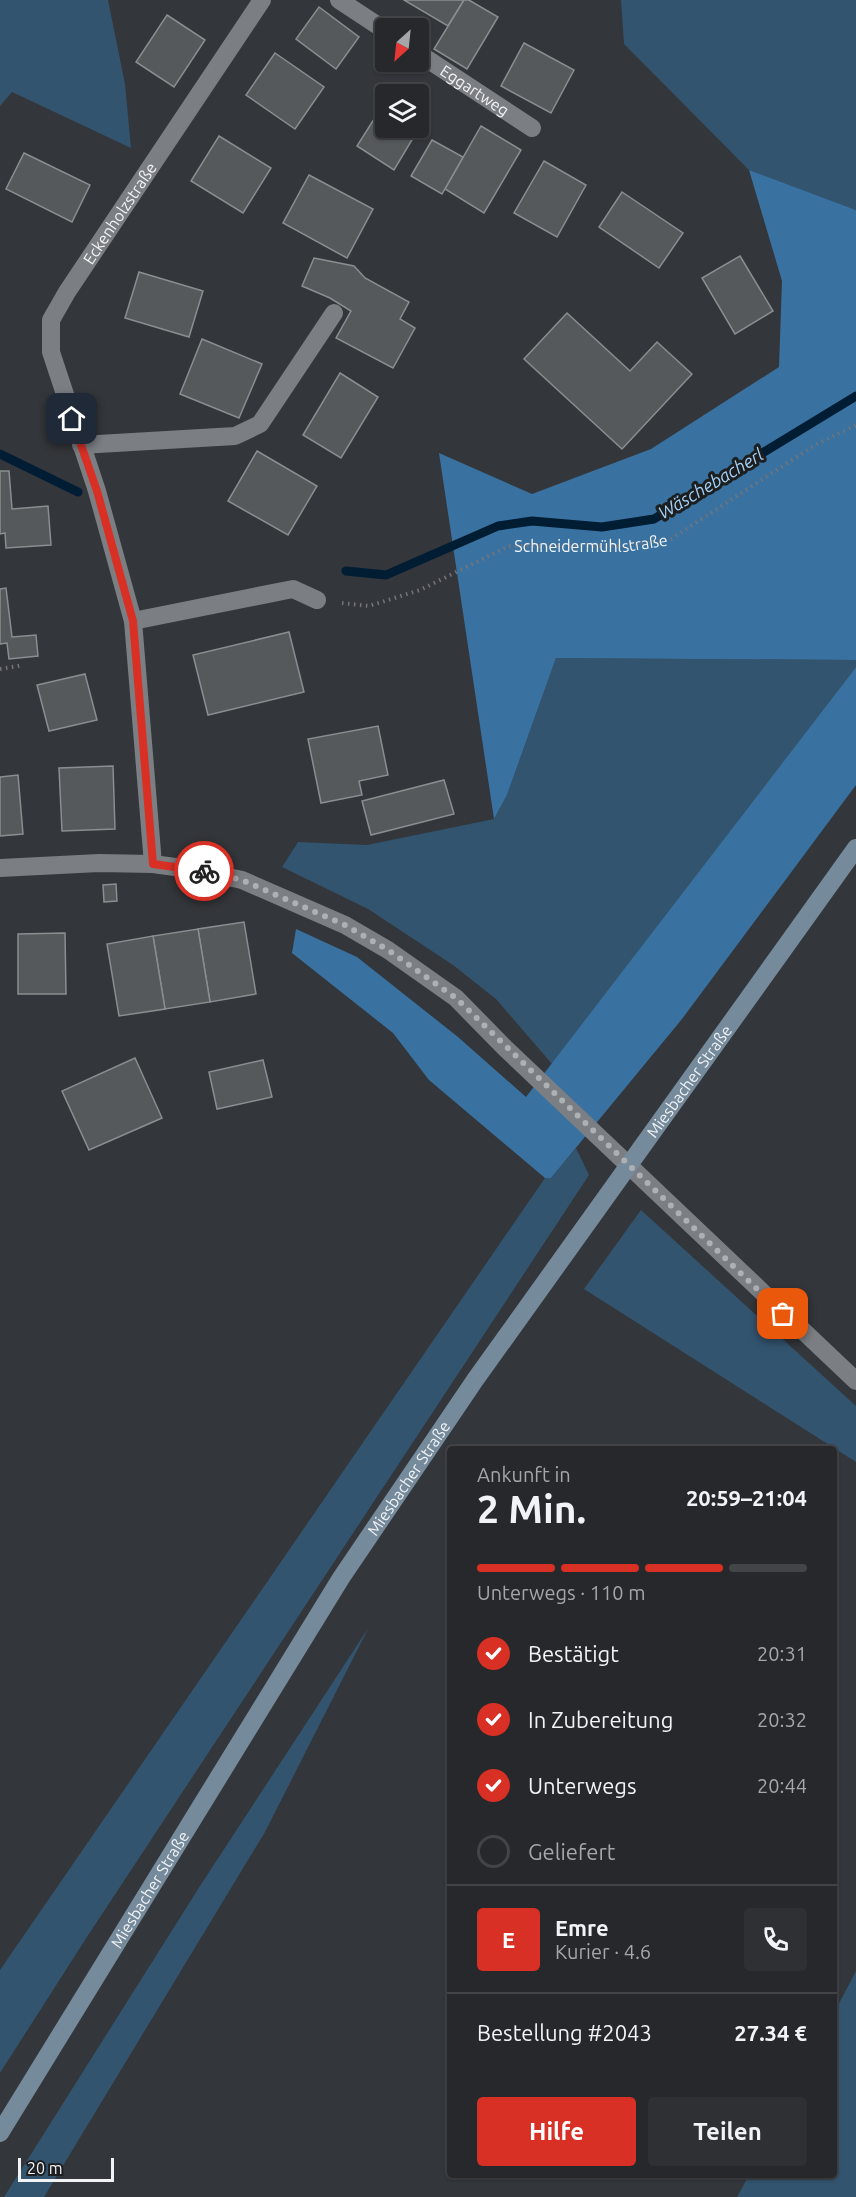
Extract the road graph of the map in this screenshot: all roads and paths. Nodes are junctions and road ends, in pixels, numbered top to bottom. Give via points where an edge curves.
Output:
1 (262, 0) edge
2 (339, 0) edge
3 (375, 24) edge
4 (429, 60) edge
5 (532, 128) dead end
6 (334, 313) dead end
7 (856, 425) edge
8 (81, 445) junction
9 (317, 600) joint
10 (133, 621) junction
11 (23, 665) dead end
12 (0, 669) edge
13 (856, 848) edge
14 (153, 864) junction
15 (0, 868) edge
16 (856, 1381) edge
17 (0, 2133) edge

1 - 8 street, Eckenholzstraße via 51,320 51,352
2 - 3 street
4 - 5 street, Eggartweg
6 - 8 street via 260,424 235,436
7 - 9 path, Schneidermühlstraße via 806,451 671,539 624,546 509,546 420,590 369,606
8 - 10 street, Eckenholzstraße
9 - 10 street via 293,589
10 - 14 street, Eckenholzstraße
11 - 12 path
13 - 17 main road, Miesbacher Straße via 475,1380 341,1578
14 - 15 street
14 - 16 street via 242,880 273,892 354,930 456,998

